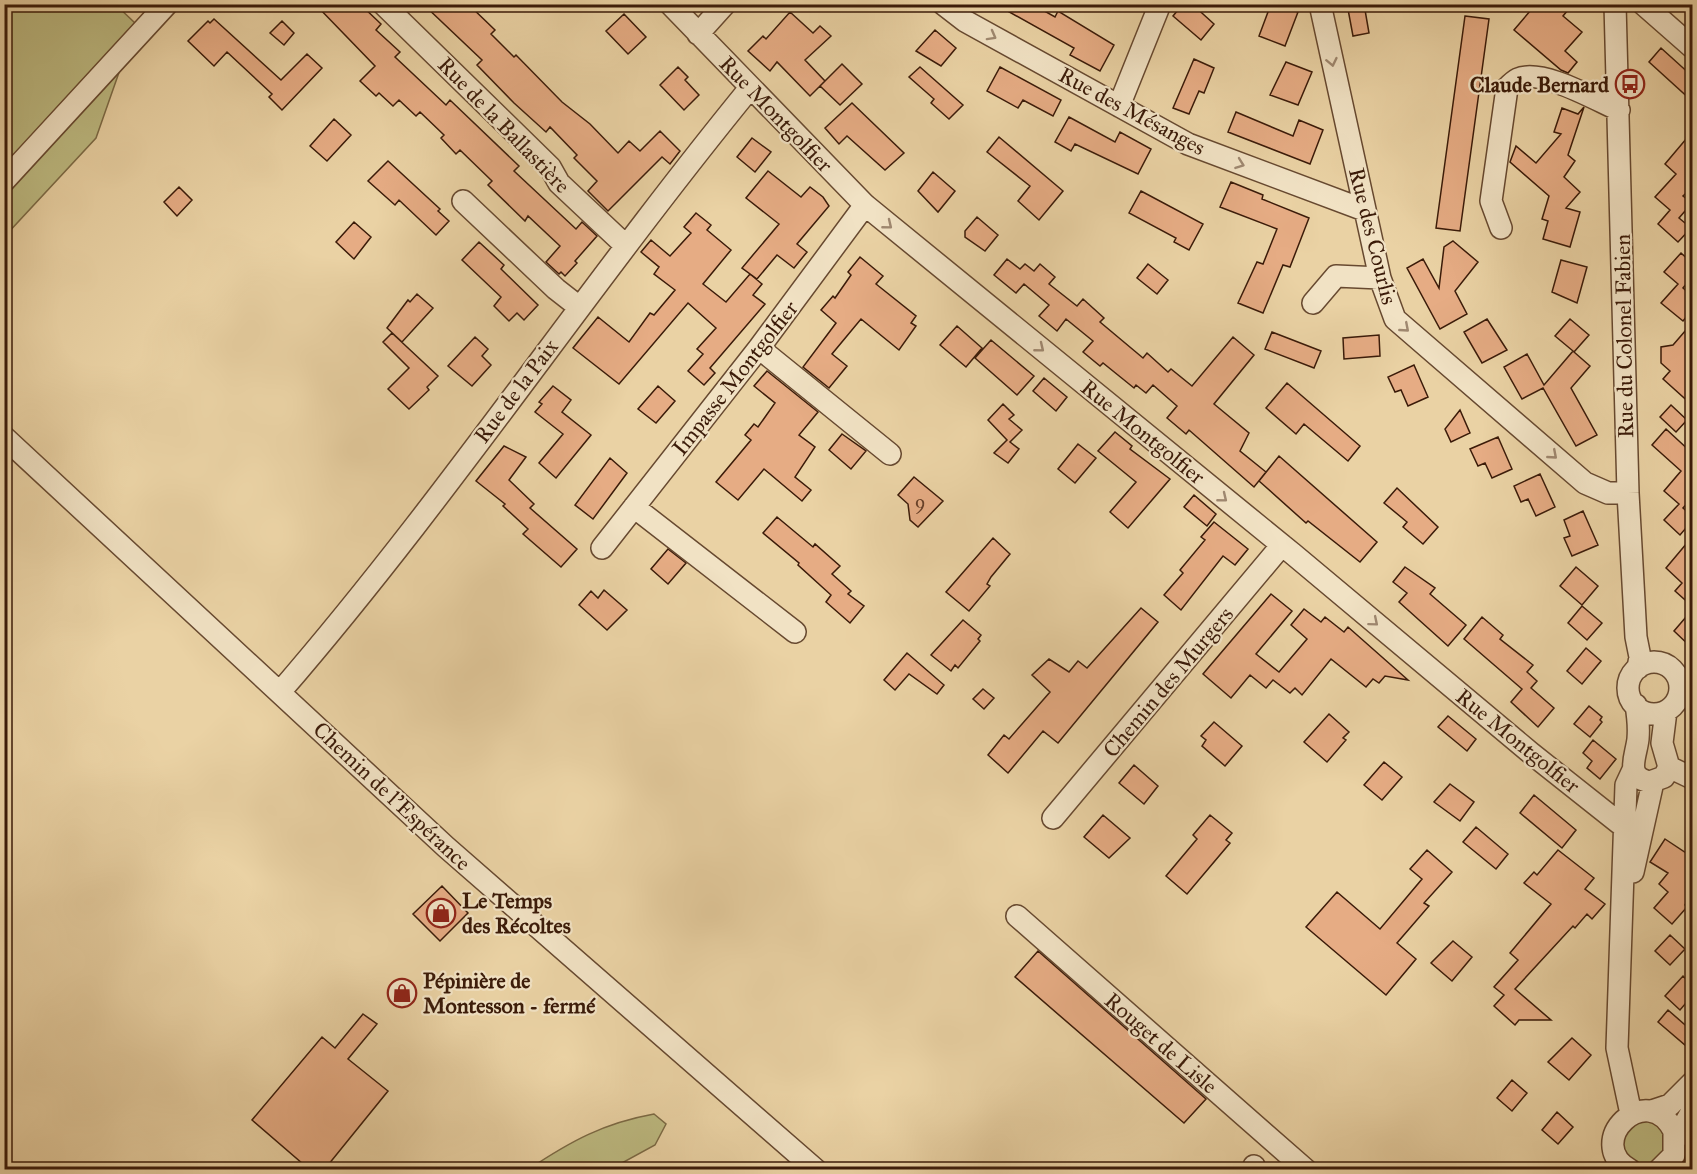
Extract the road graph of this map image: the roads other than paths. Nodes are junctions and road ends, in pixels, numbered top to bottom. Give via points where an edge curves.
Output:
1 (167, 4) edge
2 (383, 4) edge
3 (670, 4) edge
4 (725, 4) edge
5 (943, 4) edge
6 (1160, 4) edge
7 (1320, 4) edge
8 (1615, 4) edge
9 (1643, 4) edge
10 (698, 34) junction
11 (1692, 47) edge
12 (750, 88) junction
13 (1119, 106) junction
14 (1619, 110) junction
15 (4, 181) edge
16 (463, 201) dead end
17 (865, 206) junction
18 (1364, 210) junction
19 (1501, 228) dead end
20 (626, 245) junction
21 (1380, 278) junction
22 (1313, 303) dead end
23 (579, 307) junction
24 (759, 348) junction
25 (4, 437) edge
26 (890, 454) dead end
27 (1628, 493) junction
28 (634, 507) junction
29 (1282, 545) junction
30 (602, 548) dead end
31 (795, 632) dead end
32 (1638, 668) junction
33 (1686, 687) edge
34 (280, 692) junction
35 (1636, 705) junction
36 (1666, 711) junction
37 (1666, 759) junction
38 (1634, 761) junction
39 (1692, 778) edge
40 (1653, 782) junction
41 (1053, 818) dead end
42 (1633, 825) junction
43 (1017, 916) dead end
44 (1692, 1083) edge
45 (1692, 1111) edge
46 (1642, 1113) junction
47 (1676, 1139) junction
48 (1620, 1165) edge
49 (816, 1170) edge
50 (1306, 1170) edge
51 (1659, 1170) edge

1 - 15 street
2 - 20 street, Rue de la Ballastière via 550,167 559,183
3 - 10 street, Rue Montgolfier
4 - 10 street
5 -> 13 street, Rue des Mésanges via 965,21
6 - 13 street
7 -> 18 street, Rue des Courlis
8 - 14 street, Rue du Colonel Fabien
9 - 11 street
10 - 12 street, Rue Montgolfier
12 - 17 street, Rue Montgolfier
12 - 20 street, Rue de la Paix
13 -> 18 street, Rue des Mésanges via 1188,144
14 - 19 street via 1545,79 1516,79 1507,88 1491,201
14 - 27 street, Rue du Colonel Fabien
16 - 23 street
17 - 24 street, Impasse Montgolfier
17 -> 29 street, Rue Montgolfier
18 - 21 street, Rue des Courlis
20 - 23 street, Rue de la Paix
21 - 22 street via 1336,276
21 -> 27 street, Rue des Courlis via 1395,320 1585,483 1608,493
23 - 34 street, Rue de la Paix via 414,528
24 - 26 street
24 - 28 street, Impasse Montgolfier
25 - 34 street, Chemin de l'Espérance
27 - 32 street, Rue du Colonel Fabien
28 - 30 street, Impasse Montgolfier
28 - 31 street
29 - 41 street, Chemin des Murgers
29 -> 42 street, Rue Montgolfier via 1532,754 1619,823
32 - 33 street via 1653,662 1663,664
32 - 35 street via 1629,684
33 - 36 street
34 - 49 street, Chemin de l'Espérance via 446,847
35 - 36 street via 1650,713
35 - 38 street via 1638,738
36 - 37 street
37 - 38 street via 1648,745
37 - 39 street
37 - 40 street via 1664,777
38 - 40 street via 1641,780
38 - 42 street via 1626,785
40 - 42 street
42 - 46 street via 1623,922 1617,1048
43 - 50 street, Rouget de Lisle
44 - 46 street via 1670,1105
45 - 47 street
46 - 47 street via 1671,1124
46 - 48 street via 1620,1122 1614,1134
47 - 51 street via 1674,1155

